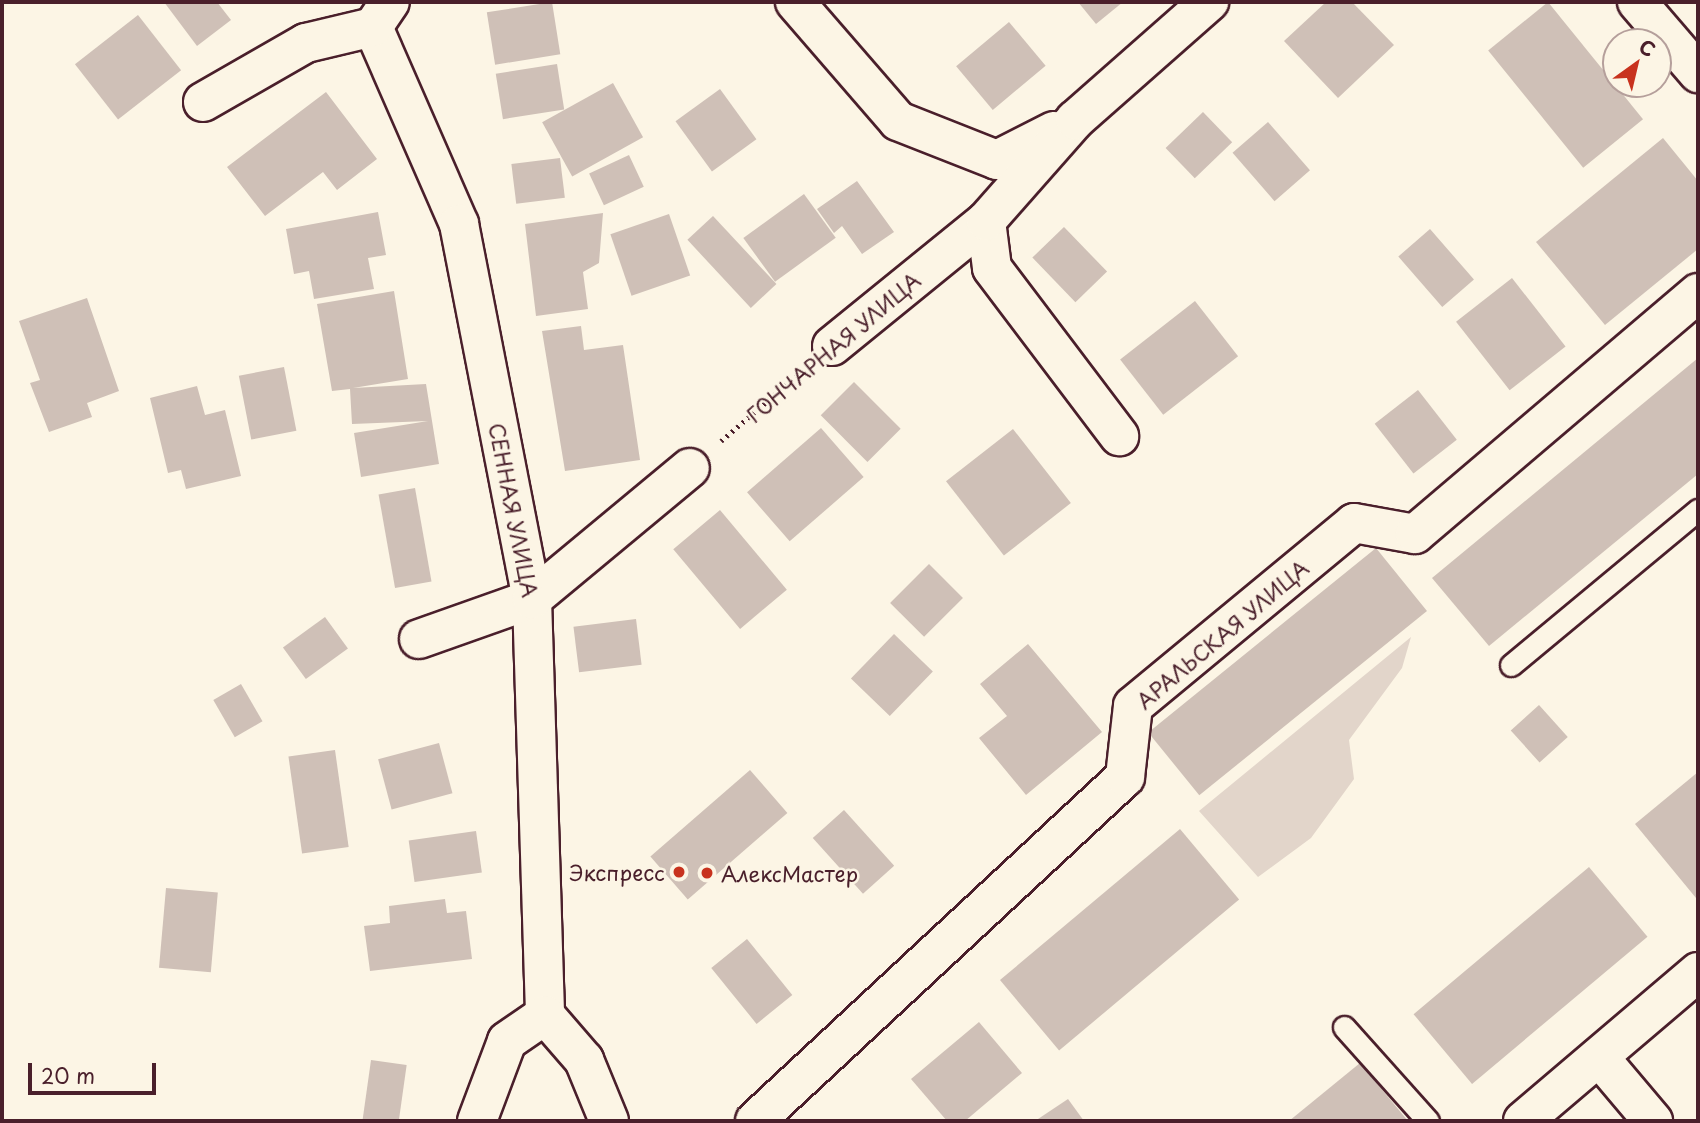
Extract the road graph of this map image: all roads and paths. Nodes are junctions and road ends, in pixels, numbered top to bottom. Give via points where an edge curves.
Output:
1 (795, 2) edge
2 (1209, 2) edge
3 (1637, 2) edge
4 (381, 14) edge
5 (1698, 73) edge
6 (204, 102) dead end
7 (1075, 120) junction
8 (986, 221) junction
9 (1698, 293) edge
10 (832, 346) joint
11 (1119, 436) dead end
12 (690, 468) joint
13 (1698, 510) edge
14 (532, 599) junction
15 (419, 639) dead end
16 (1511, 665) dead end
17 (1698, 972) edge
18 (545, 1016) junction
19 (1344, 1027) dead end
20 (1599, 1057) junction
21 (478, 1121) edge
22 (609, 1121) edge
23 (755, 1121) edge
24 (1428, 1121) edge
25 (1523, 1121) edge
26 (1653, 1121) edge

1 - 7 street via 898,121 997,160
2 - 7 street, ГОНЧАРНАЯ УЛИЦА
3 - 5 street
4 - 6 street via 306,43
4 - 14 street, СЕННАЯ УЛИЦА via 460,223
7 - 8 street, ГОНЧАРНАЯ УЛИЦА
8 - 10 street, ГОНЧАРНАЯ УЛИЦА
8 - 11 street via 992,268
9 - 23 street, АРАЛЬСКАЯ УЛИЦА via 1415,534 1354,523 1133,706 1125,777
10 - 12 path, ГОНЧАРНАЯ УЛИЦА
12 - 14 street
13 - 16 lane
14 - 15 street
14 - 18 street, СЕННАЯ УЛИЦА
17 - 20 street
18 - 21 street via 507,1041
18 - 22 street via 584,1060
19 - 24 lane
20 - 25 street
20 - 26 street

